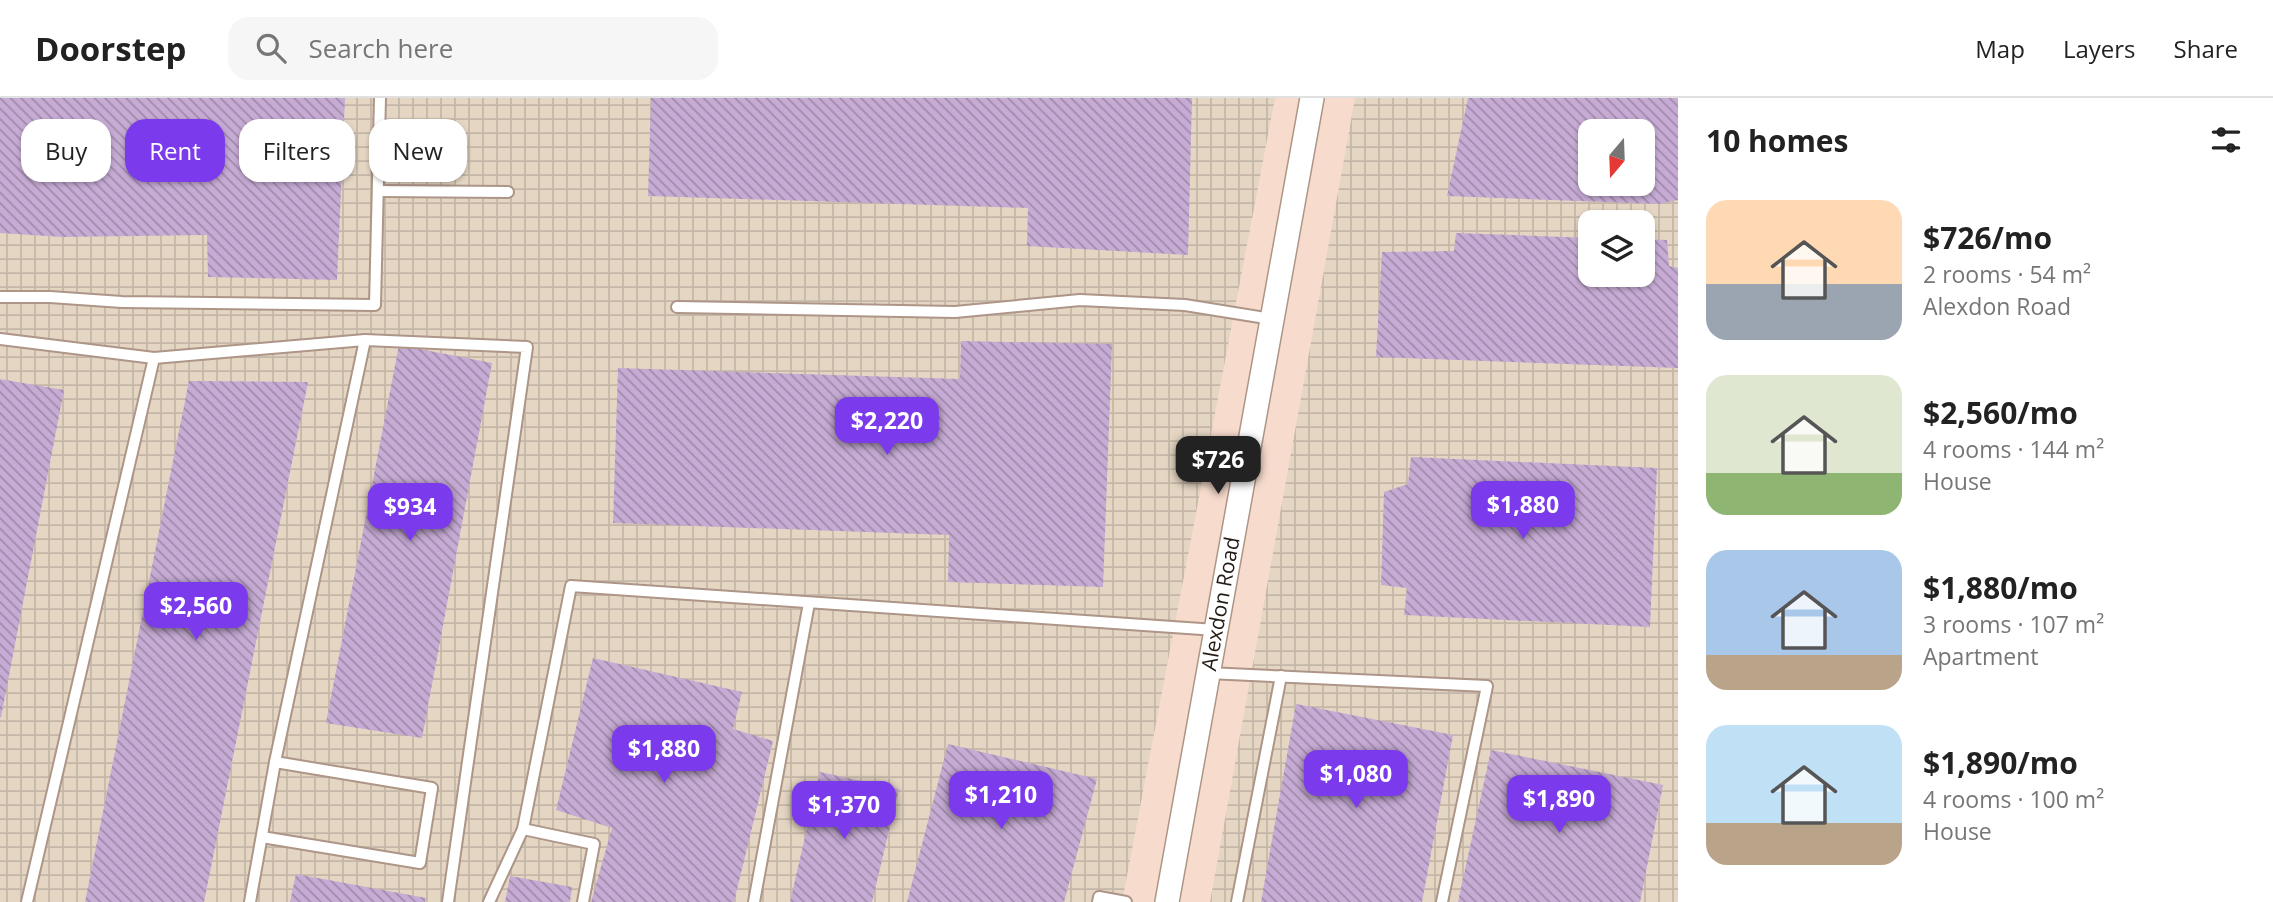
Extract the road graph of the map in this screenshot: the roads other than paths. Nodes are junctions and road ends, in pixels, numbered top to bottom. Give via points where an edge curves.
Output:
1 (380, 98) edge
2 (1312, 98) edge
3 (378, 191) junction
4 (508, 192) dead end
5 (0, 297) edge
6 (677, 307) dead end
7 (1272, 318) junction
8 (0, 339) edge
9 (365, 340) junction
10 (154, 358) junction
11 (809, 603) junction
12 (1216, 630) junction
13 (1208, 673) junction
14 (1281, 676) junction
15 (275, 762) junction
16 (523, 828) junction
17 (262, 837) junction
18 (27, 902) edge
19 (250, 902) edge
20 (447, 902) edge
21 (489, 902) edge
22 (583, 902) edge
23 (754, 902) edge
24 (1098, 902) edge
25 (1126, 902) edge
26 (1167, 902) edge
27 (1237, 902) edge
28 (1442, 902) edge

1 - 3 lane
2 - 7 street, Alexdon Road
3 - 4 lane
3 - 5 lane via 375,305
6 - 7 lane via 955,312 1080,300 1185,305
7 - 12 street, Alexdon Road
8 - 10 lane
9 - 10 lane
9 - 15 lane
9 - 20 lane via 527,347
10 - 18 lane
11 - 12 lane
11 - 16 lane via 571,586
11 - 23 lane
12 - 13 street, Alexdon Road
13 - 14 lane
13 - 26 street, Alexdon Road
14 - 27 lane
14 - 28 lane via 1487,686
15 - 17 lane
15 - 17 lane via 432,788 420,863
16 - 21 lane
16 - 22 lane via 594,844
17 - 19 lane
24 - 25 lane via 1099,897

